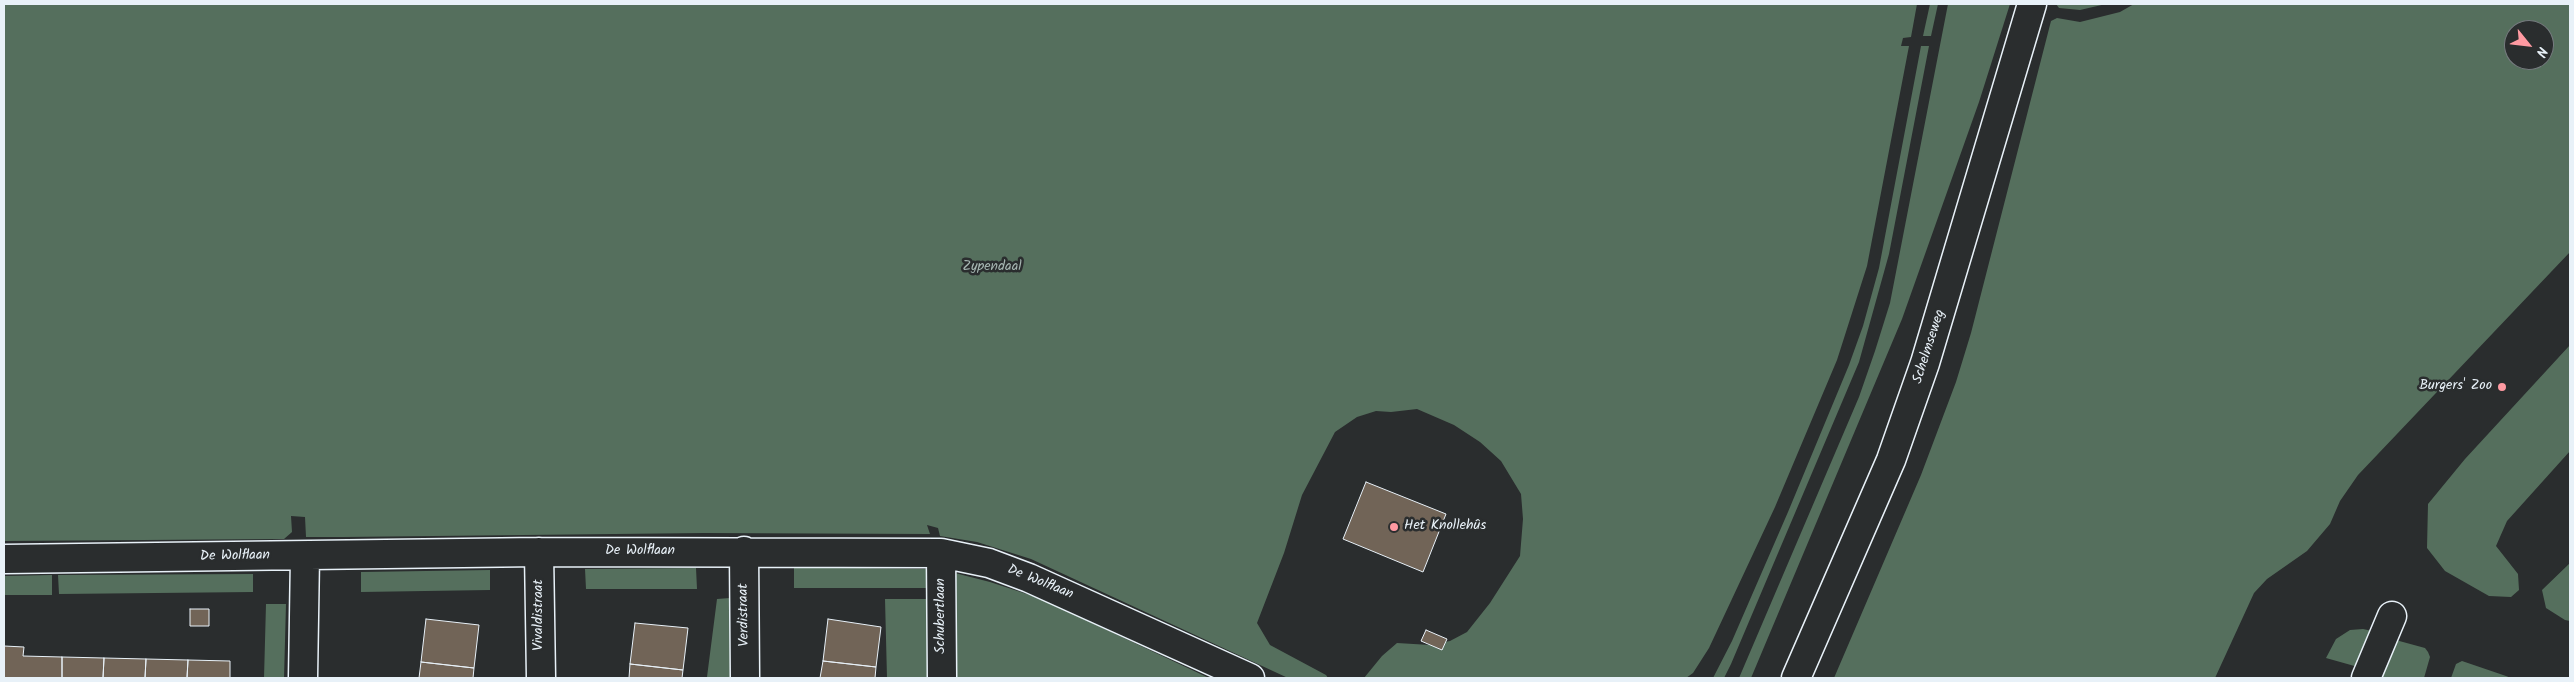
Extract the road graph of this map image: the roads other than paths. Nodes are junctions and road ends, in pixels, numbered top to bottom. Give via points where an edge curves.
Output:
1 (2032, 4) edge
2 (744, 551) junction
3 (540, 552) junction
4 (941, 553) junction
5 (305, 556) junction
6 (4, 559) edge
7 (2392, 616) dead end
8 (303, 678) edge
9 (541, 678) edge
10 (745, 678) edge
11 (942, 678) edge
12 (1250, 678) edge
13 (1796, 678) edge
14 (2366, 678) edge

1 - 13 street, Schelmseweg via 1926,363 1891,460
2 - 3 street, De Wolflaan
2 - 4 street, De Wolflaan
2 - 10 street, Verdistraat
3 - 5 street, De Wolflaan
3 - 9 street, Vivaldistraat
4 - 11 street, Schubertlaan
4 - 12 street, De Wolflaan via 989,563 1048,586
5 - 6 street, De Wolflaan
5 - 8 street
7 - 14 street

